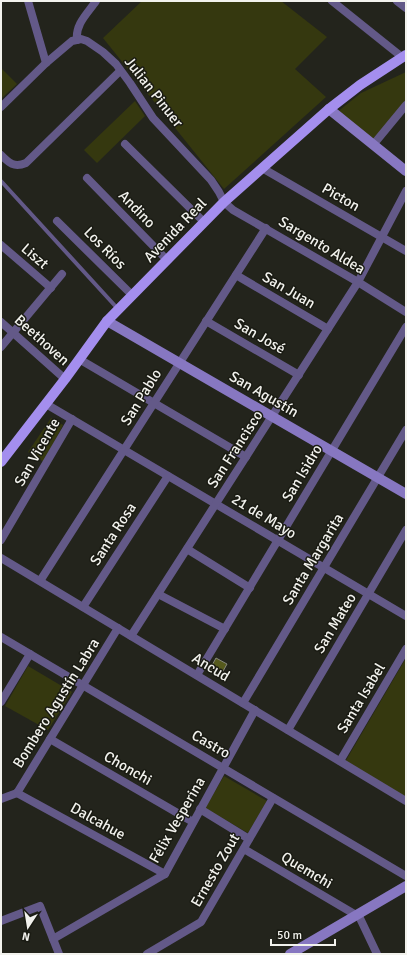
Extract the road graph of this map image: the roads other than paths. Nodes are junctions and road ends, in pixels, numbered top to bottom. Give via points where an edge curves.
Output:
1 (28, 1) edge
2 (96, 1) edge
3 (332, 1) edge
4 (397, 1) edge
5 (406, 8) edge
6 (77, 40) junction
7 (404, 56) edge
8 (46, 63) junction
9 (120, 71) junction
10 (406, 105) edge
11 (1, 107) edge
12 (329, 109) junction
13 (125, 144) dead end
14 (374, 145) junction
15 (1, 155) edge
16 (262, 168) junction
17 (406, 171) edge
18 (87, 178) dead end
19 (1, 181) edge
20 (406, 191) edge
21 (224, 202) junction
22 (57, 221) dead end
23 (204, 222) junction
24 (266, 228) junction
25 (382, 237) junction
26 (1, 245) edge
27 (406, 251) edge
28 (167, 260) junction
29 (62, 274) dead end
30 (236, 275) junction
31 (358, 282) junction
32 (51, 288) junction
33 (132, 296) junction
34 (118, 309) junction
35 (406, 312) edge
36 (107, 321) junction
37 (206, 321) junction
38 (1, 322) edge
39 (406, 327) edge
40 (328, 329) junction
41 (13, 333) junction
42 (1, 347) edge
43 (79, 359) junction
44 (179, 363) junction
45 (299, 375) junction
46 (65, 379) junction
47 (154, 402) junction
48 (46, 404) junction
49 (272, 416) junction
50 (72, 419) junction
51 (406, 430) edge
52 (124, 450) junction
53 (332, 451) junction
54 (246, 457) junction
55 (1, 462) edge
56 (168, 476) junction
57 (378, 477) junction
58 (406, 494) edge
59 (216, 504) junction
60 (406, 530) edge
61 (1, 540) edge
62 (278, 540) junction
63 (187, 549) junction
64 (1, 558) edge
65 (324, 568) junction
66 (40, 581) junction
67 (250, 588) junction
68 (158, 594) junction
69 (368, 594) junction
70 (83, 607) junction
71 (406, 616) edge
72 (118, 628) junction
73 (225, 629) junction
74 (131, 636) junction
75 (1, 637) edge
76 (406, 649) edge
77 (30, 654) junction
78 (197, 675) junction
79 (83, 686) junction
80 (1, 702) edge
81 (243, 703) junction
82 (255, 710) junction
83 (288, 730) junction
84 (50, 738) junction
85 (340, 761) junction
86 (223, 768) junction
87 (17, 792) junction
88 (273, 798) junction
89 (1, 799) edge
90 (406, 801) edge
91 (200, 809) junction
92 (193, 822) junction
93 (249, 839) junction
94 (244, 849) junction
95 (165, 874) junction
96 (406, 876) edge
97 (406, 886) edge
98 (357, 915) junction
99 (1, 921) edge
100 (53, 939) junction
101 (59, 954) edge
102 (147, 954) edge
103 (290, 954) edge
104 (377, 954) edge

1 - 8 street
2 - 6 street via 78,26
3 - 7 street
4 - 5 street
6 - 8 street via 72,41
6 - 9 street, Julian Pinuer via 95,46
7 - 12 main road, Avenida Real
8 - 11 street
9 - 15 street via 26,163 13,165
9 - 21 street, Julian Pinuer via 153,118 211,180
10 - 14 street
12 - 14 street
12 - 16 main road, Avenida Real
13 - 23 street
14 - 17 street
16 - 21 main road, Avenida Real
16 - 25 street, Picton
18 - 28 street, Andino
19 - 34 lane
20 - 25 street, San Francisco
21 - 23 main road, Avenida Real
21 - 24 street, Sargento Aldea via 233,210
22 - 33 street, Los Ríos
23 - 28 main road, Avenida Real
24 - 30 street, San Pablo
24 - 31 street, Sargento Aldea
25 - 27 street, Picton
25 - 31 street, San Francisco
26 - 32 street, Liszt
28 - 33 main road, Avenida Real
29 - 32 street
30 - 37 street, San Pablo
30 - 40 street, San Juan
31 - 35 street, Sargento Aldea
31 - 40 street, San Francisco
32 - 41 street
33 - 34 main road, Avenida Real
34 - 36 main road, Avenida Real
36 - 43 main road, Avenida Real
36 - 44 street, San Agustín
37 - 44 street, San Pablo
37 - 45 street, San José
38 - 41 street, Beethoven
39 - 53 street, San Isidro
40 - 45 street, San Francisco
41 - 42 street
41 - 46 street, Beethoven
43 - 46 main road, Avenida Real
43 - 47 street
44 - 47 street, San Pablo
44 - 49 street, San Agustín
45 - 49 street, San Francisco
46 - 48 main road, Avenida Real
47 - 52 street, San Pablo
47 - 54 street
48 - 50 street, 21 de Mayo
48 - 55 main road, Avenida Real
49 - 53 street, San Agustín
49 - 54 street, San Francisco
50 - 52 street, 21 de Mayo
50 - 61 street, San Vicente
51 - 57 street, Santa Margarita
52 - 56 street, 21 de Mayo
52 - 66 street, San Pablo
53 - 57 street, San Agustín
53 - 62 street, San Isidro
54 - 59 street, San Francisco
56 - 59 street, 21 de Mayo
56 - 70 street, Santa Rosa
57 - 58 street, San Agustín
57 - 65 street, Santa Margarita
59 - 62 street, 21 de Mayo
59 - 63 street, San Francisco
60 - 69 street, San Mateo
62 - 65 street, 21 de Mayo
62 - 67 street, San Isidro
63 - 67 street
63 - 68 street, San Francisco
64 - 66 street, Ancud
65 - 69 street, 21 de Mayo
65 - 81 street, Santa Margarita
66 - 70 street, Ancud
67 - 73 street, San Isidro
68 - 73 street
68 - 74 street, San Francisco
69 - 71 street, 21 de Mayo
69 - 83 street, San Mateo
70 - 72 street, Ancud
72 - 74 street, Ancud
72 - 79 street, Bombero Agustín Labra
73 - 78 street, San Isidro
74 - 78 street, Ancud
75 - 77 street, Castro
76 - 85 street, Santa Isabel
77 - 79 street, Castro
77 - 80 street
78 - 81 street, Ancud
79 - 84 street, Bombero Agustín Labra
79 - 86 street, Castro
81 - 82 street, Ancud
82 - 83 street, Ancud
82 - 86 street, Félix Vesperina
83 - 85 street, Ancud
84 - 87 street, Bombero Agustín Labra
84 - 92 street, Chonchi
85 - 90 street, Ancud
86 - 88 street, Castro
86 - 91 street, Félix Vesperina
87 - 89 street
87 - 95 street, Dalcahue
88 - 93 street, Ernesto Zout
88 - 96 street, Castro
91 - 92 street, Félix Vesperina
91 - 93 street
92 - 95 street, Félix Vesperina
93 - 94 street, Ernesto Zout
94 - 98 street, Quemchi
94 - 102 street, Ernesto Zout via 202,922
95 - 100 street, Félix Vesperina
97 - 98 street
98 - 103 street
98 - 104 street
99 - 100 street via 40,906
100 - 101 street

